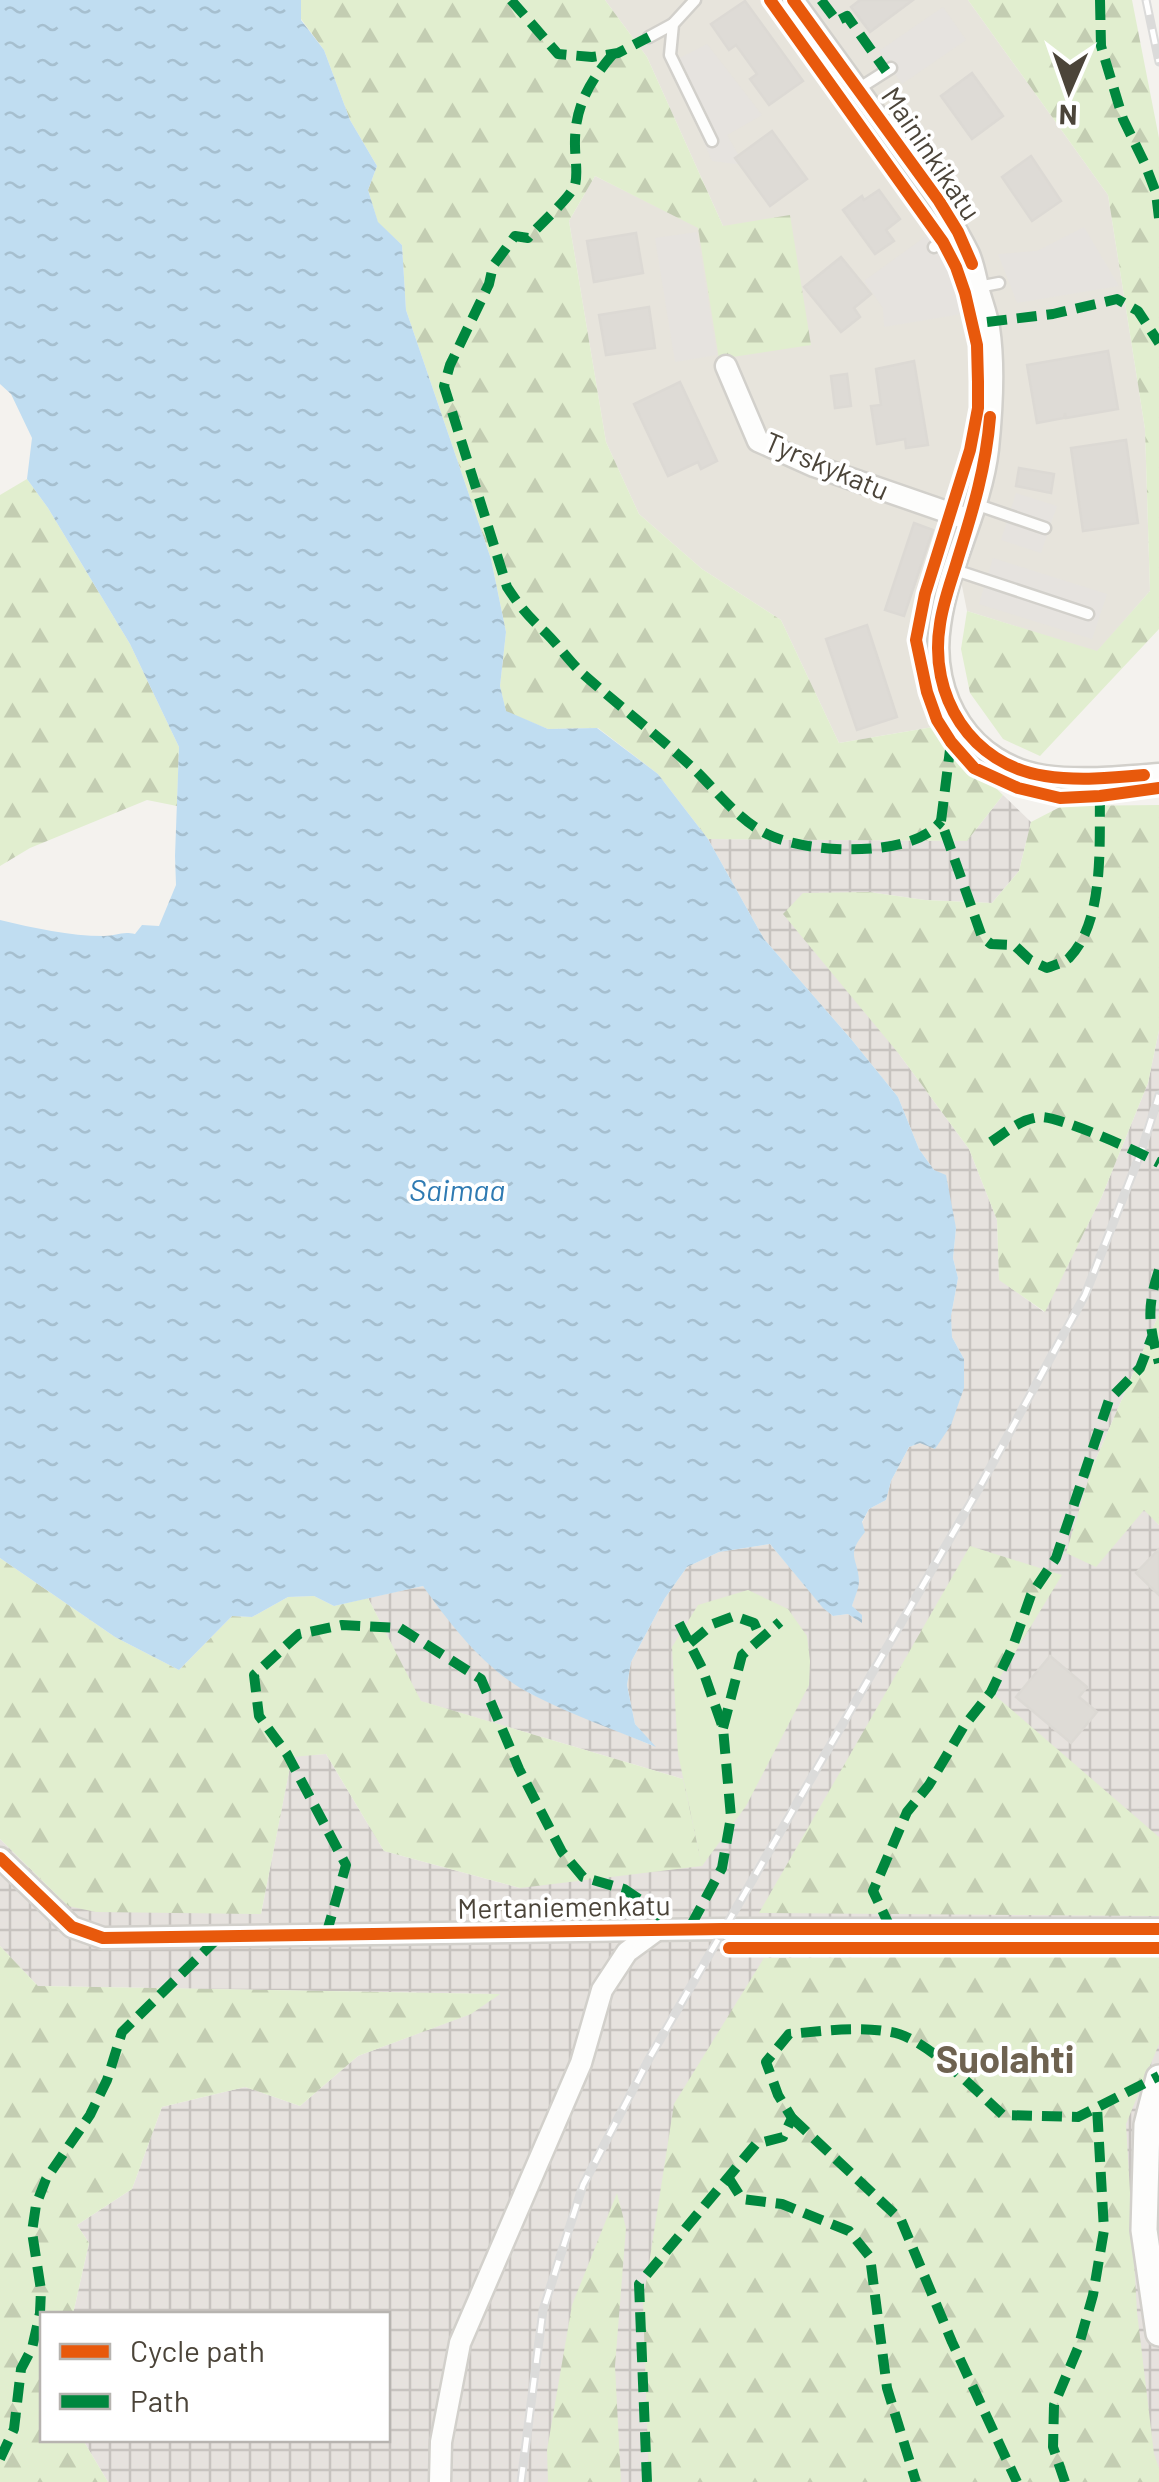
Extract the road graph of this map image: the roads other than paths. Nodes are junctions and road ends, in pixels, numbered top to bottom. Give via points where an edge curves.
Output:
1 (695, 0) edge
2 (793, 0) edge
3 (673, 24) junction
4 (649, 37) dead end
5 (891, 68) dead end
6 (858, 89) junction
7 (712, 141) dead end
8 (958, 232) junction
9 (934, 247) dead end
10 (723, 357) dead end
11 (972, 512) junction
12 (1045, 528) dead end
13 (954, 570) junction
14 (1088, 614) dead end
15 (1159, 774) edge
16 (0, 1858) edge
17 (1159, 1929) edge
18 (657, 1930) junction
19 (1158, 2081) edge
20 (1159, 2333) edge
21 (440, 2482) edge

1 - 3 lane
2 - 6 street, Maininkikatu
3 - 4 lane
3 - 7 lane via 670,55
5 - 6 lane
6 - 8 street, Maininkikatu
8 - 9 lane
8 - 11 street, Maininkikatu via 988,285 988,454
10 - 11 street, Tyrskykatu via 758,441 814,466
11 - 12 lane
11 - 13 street, Maininkikatu
13 - 14 lane
13 - 15 street, Maininkikatu via 937,653 951,711 982,747 1043,776
16 - 18 street, Mertaniemenkatu via 72,1927 104,1938
17 - 18 street, Mertaniemenkatu
18 - 21 street via 627,1952 602,1990 581,2063 460,2343
19 - 20 street via 1147,2125 1144,2230

